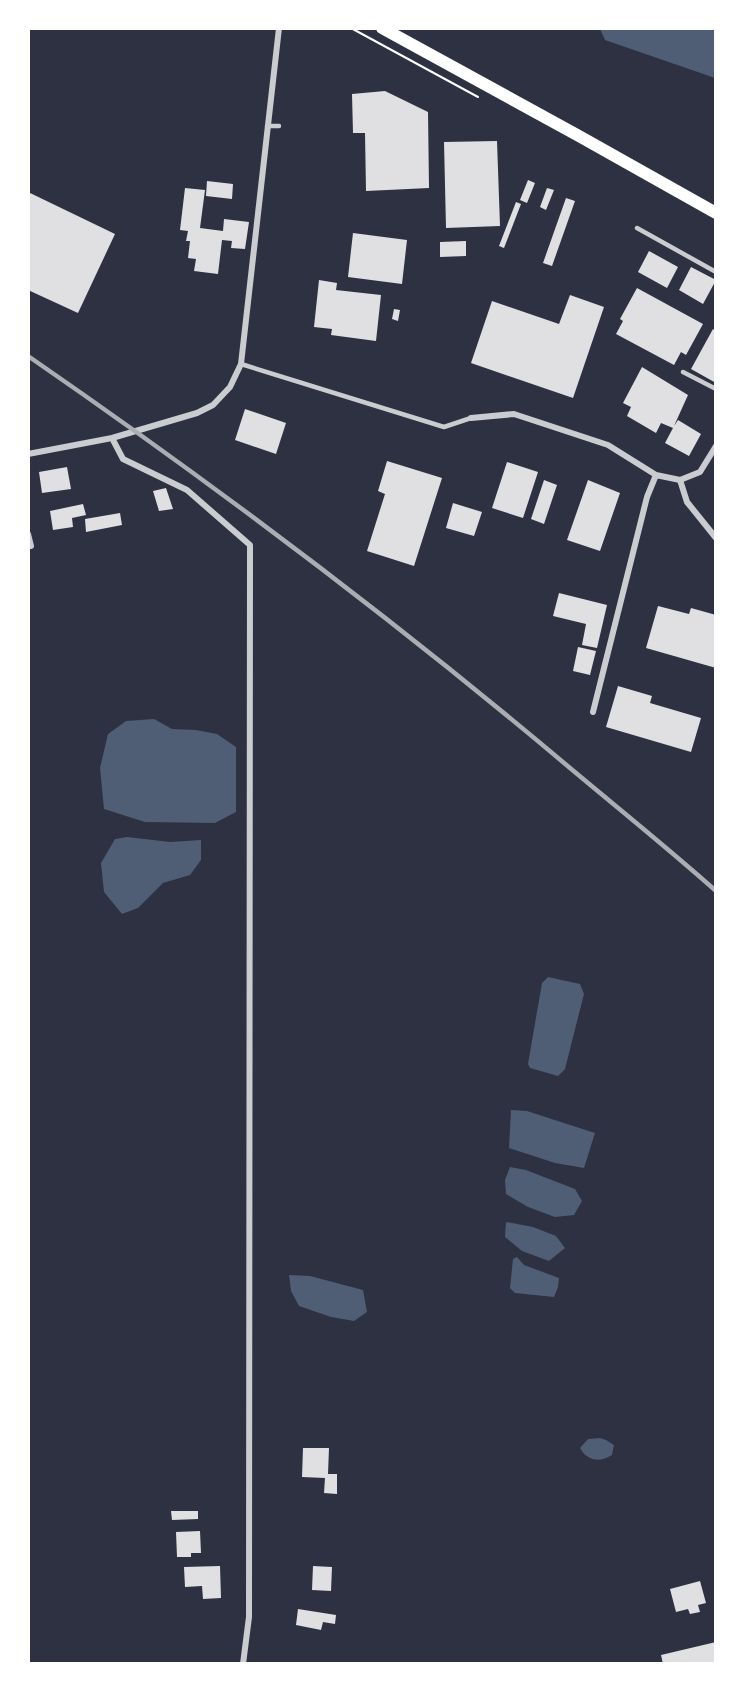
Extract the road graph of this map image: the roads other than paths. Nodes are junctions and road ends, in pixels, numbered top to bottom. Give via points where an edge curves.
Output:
1 (279, 28) edge
2 (382, 28) edge
3 (267, 126) junction
4 (279, 126) dead end
5 (716, 213) edge
6 (637, 228) dead end
7 (716, 272) edge
8 (241, 364) junction
9 (683, 372) dead end
10 (716, 389) edge
11 (471, 418) joint
12 (112, 438) junction
13 (716, 446) edge
14 (28, 454) edge
15 (656, 476) junction
16 (681, 480) junction
17 (28, 534) edge
18 (716, 538) edge
19 (31, 546) dead end
20 (593, 712) dead end
21 (243, 1664) edge

1 - 3 street
2 - 5 main road
3 - 4 lane
3 - 8 street
6 - 7 lane
8 - 11 lane via 444,427
8 - 12 street via 230,387 213,405
9 - 10 lane
11 - 15 street via 514,414 608,445
12 - 14 street
12 - 21 street via 123,459 188,490 250,545 249,1617
13 - 16 street via 700,472
15 - 16 street
15 - 20 street via 647,497
16 - 18 street via 687,502
17 - 19 street

